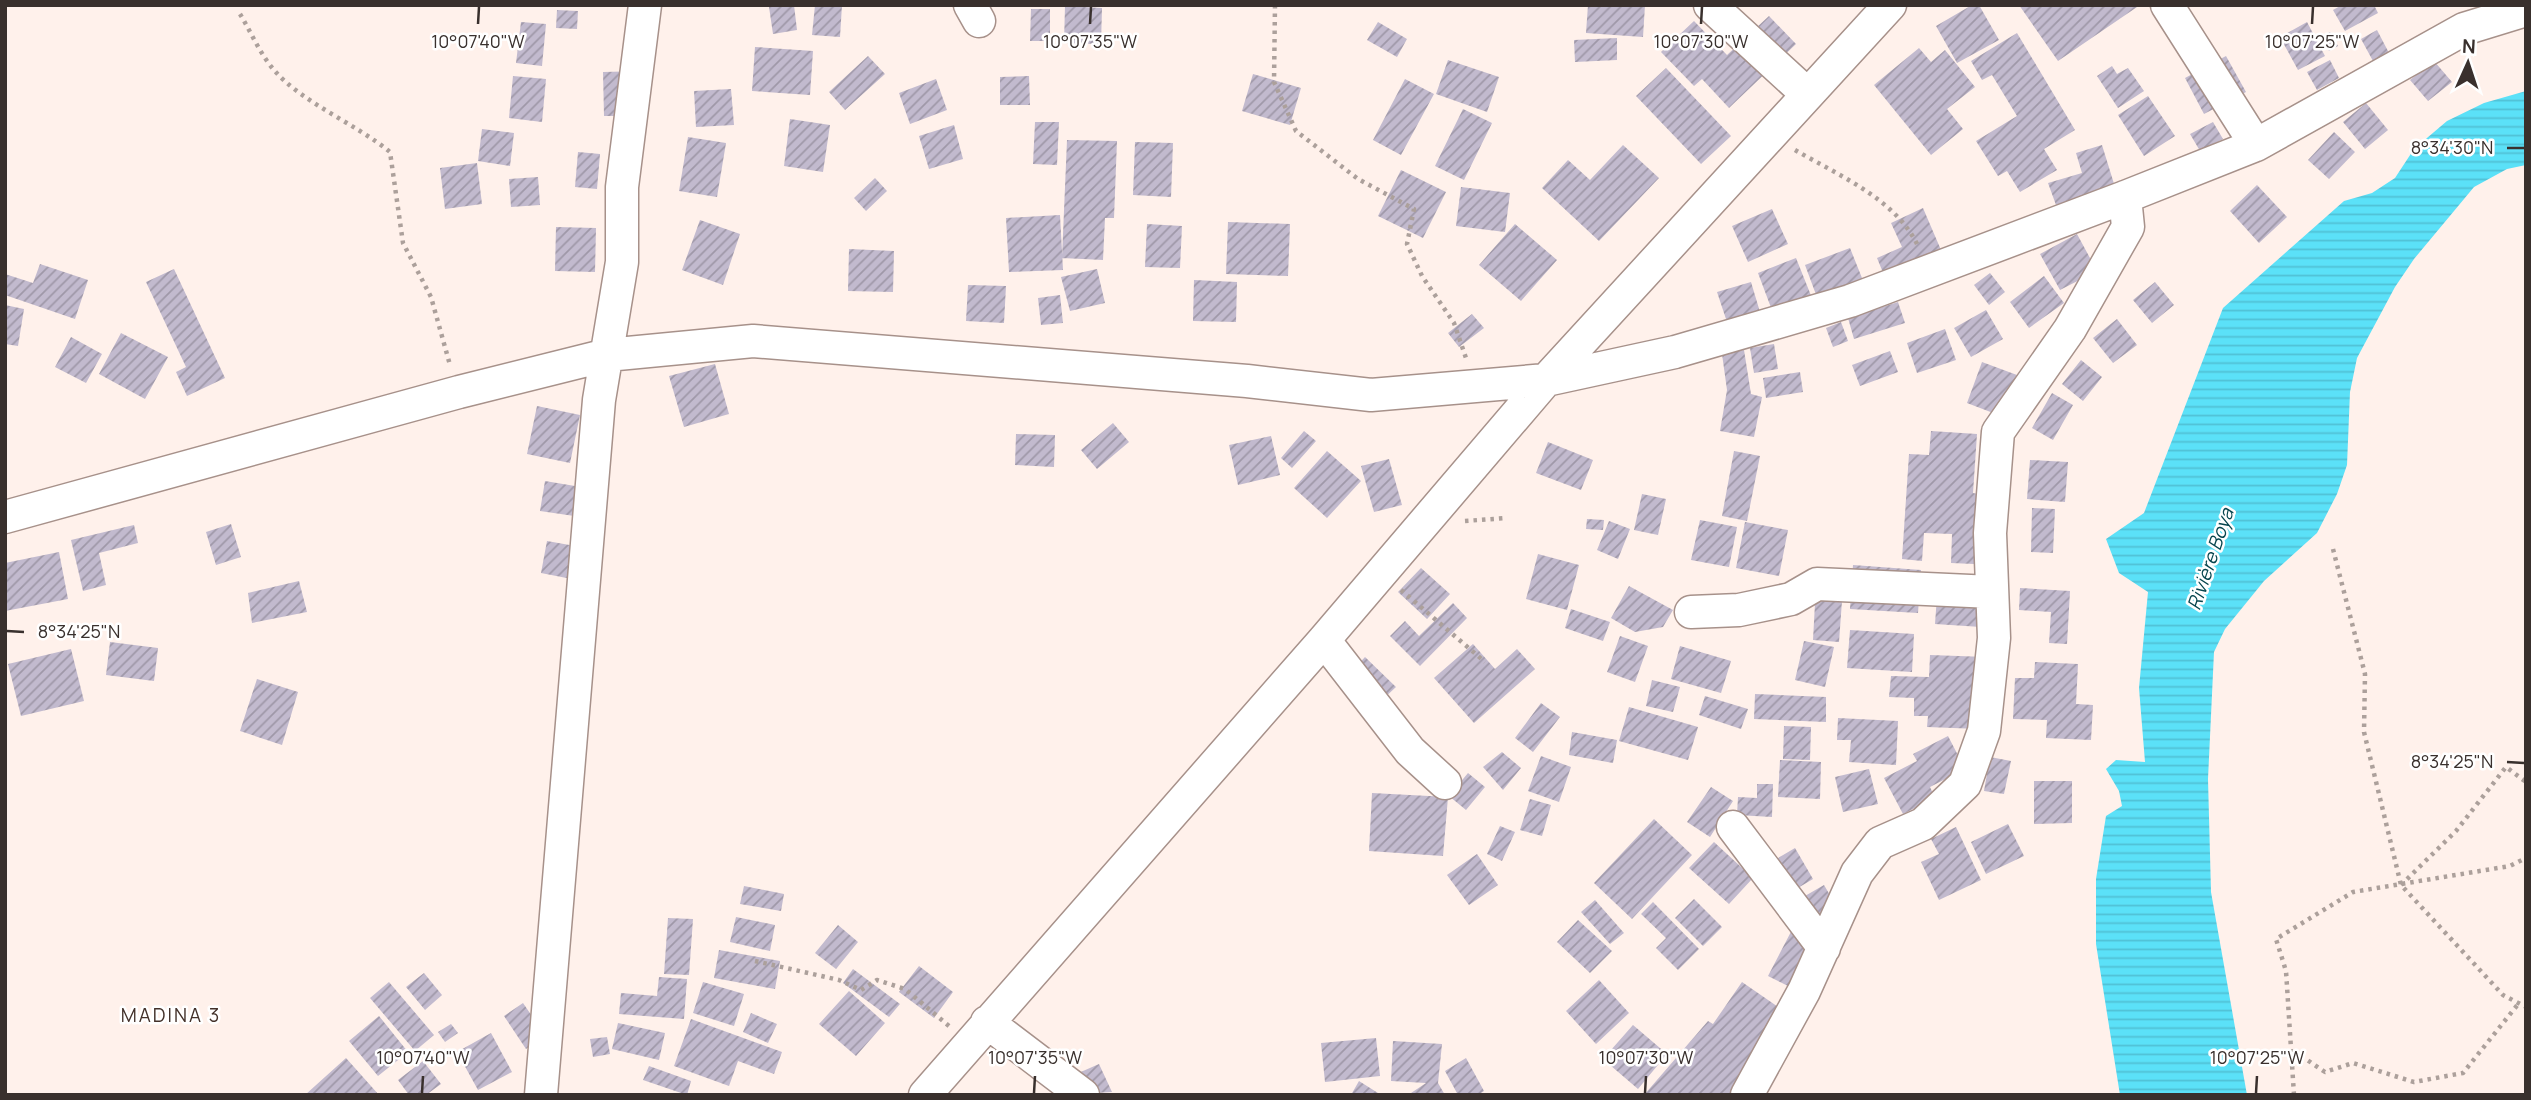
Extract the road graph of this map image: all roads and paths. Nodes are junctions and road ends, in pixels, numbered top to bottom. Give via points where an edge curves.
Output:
1 (645, 5) edge
2 (1275, 5) edge
3 (1710, 5) edge
4 (1890, 5) edge
5 (2167, 5) edge
6 (2526, 10) edge
7 (240, 14) dead end
8 (1807, 94) junction
9 (1770, 135) junction
10 (2256, 145) junction
11 (2125, 197) junction
12 (1930, 271) junction
13 (607, 355) junction
14 (1545, 380) junction
15 (1476, 385) junction
16 (459, 392) junction
17 (5, 517) edge
18 (2333, 549) dead end
19 (1397, 587) dead end
20 (1992, 592) junction
21 (1691, 612) dead end
22 (1324, 640) junction
23 (1485, 662) dead end
24 (2526, 782) edge
25 (1445, 783) dead end
26 (1733, 827) dead end
27 (2526, 858) edge
28 (2401, 885) junction
29 (1824, 948) junction
30 (755, 961) dead end
31 (2519, 1003) junction
32 (2526, 1007) edge
33 (978, 1033) junction
34 (2293, 1051) junction
35 (541, 1095) edge
36 (925, 1095) edge
37 (1083, 1095) edge
38 (1748, 1095) edge
39 (2294, 1095) edge

1 - 13 street via 622,187 622,262
2 - 15 path via 1274,82 1296,131 1357,179 1415,209 1407,244 1454,323
3 - 8 street
4 - 8 street
5 - 10 street
6 - 10 street via 2464,29
7 - 16 path via 274,71 390,152 403,243 431,297
8 - 9 street
9 - 12 path via 1881,201 1913,234
9 - 14 street
10 - 11 street
11 - 12 street
11 - 20 street via 2128,227 2070,328 1998,432 1990,533
12 - 14 street via 1850,301 1675,352
13 - 15 street via 752,341 1371,395
13 - 16 street
13 - 35 street via 598,412
14 - 15 street
14 - 22 street
16 - 17 street
18 - 28 path via 2365,674 2364,732
19 - 23 path
20 - 21 street via 1816,584 1791,599 1740,610
20 - 29 street via 1994,638 1984,731 1965,784 1923,824 1880,843 1857,873
22 - 25 street via 1410,751
22 - 33 street
24 - 28 path via 2505,767 2456,831
26 - 29 street
27 - 28 path via 2510,866
28 - 31 path via 2503,995
28 - 34 path via 2353,892 2276,939 2286,971
29 - 38 street
30 - 33 path via 839,980 861,990 877,980 905,989
31 - 32 path
31 - 34 path via 2463,1073 2414,1082 2353,1063 2325,1072
33 - 36 street
33 - 37 street
34 - 39 path

